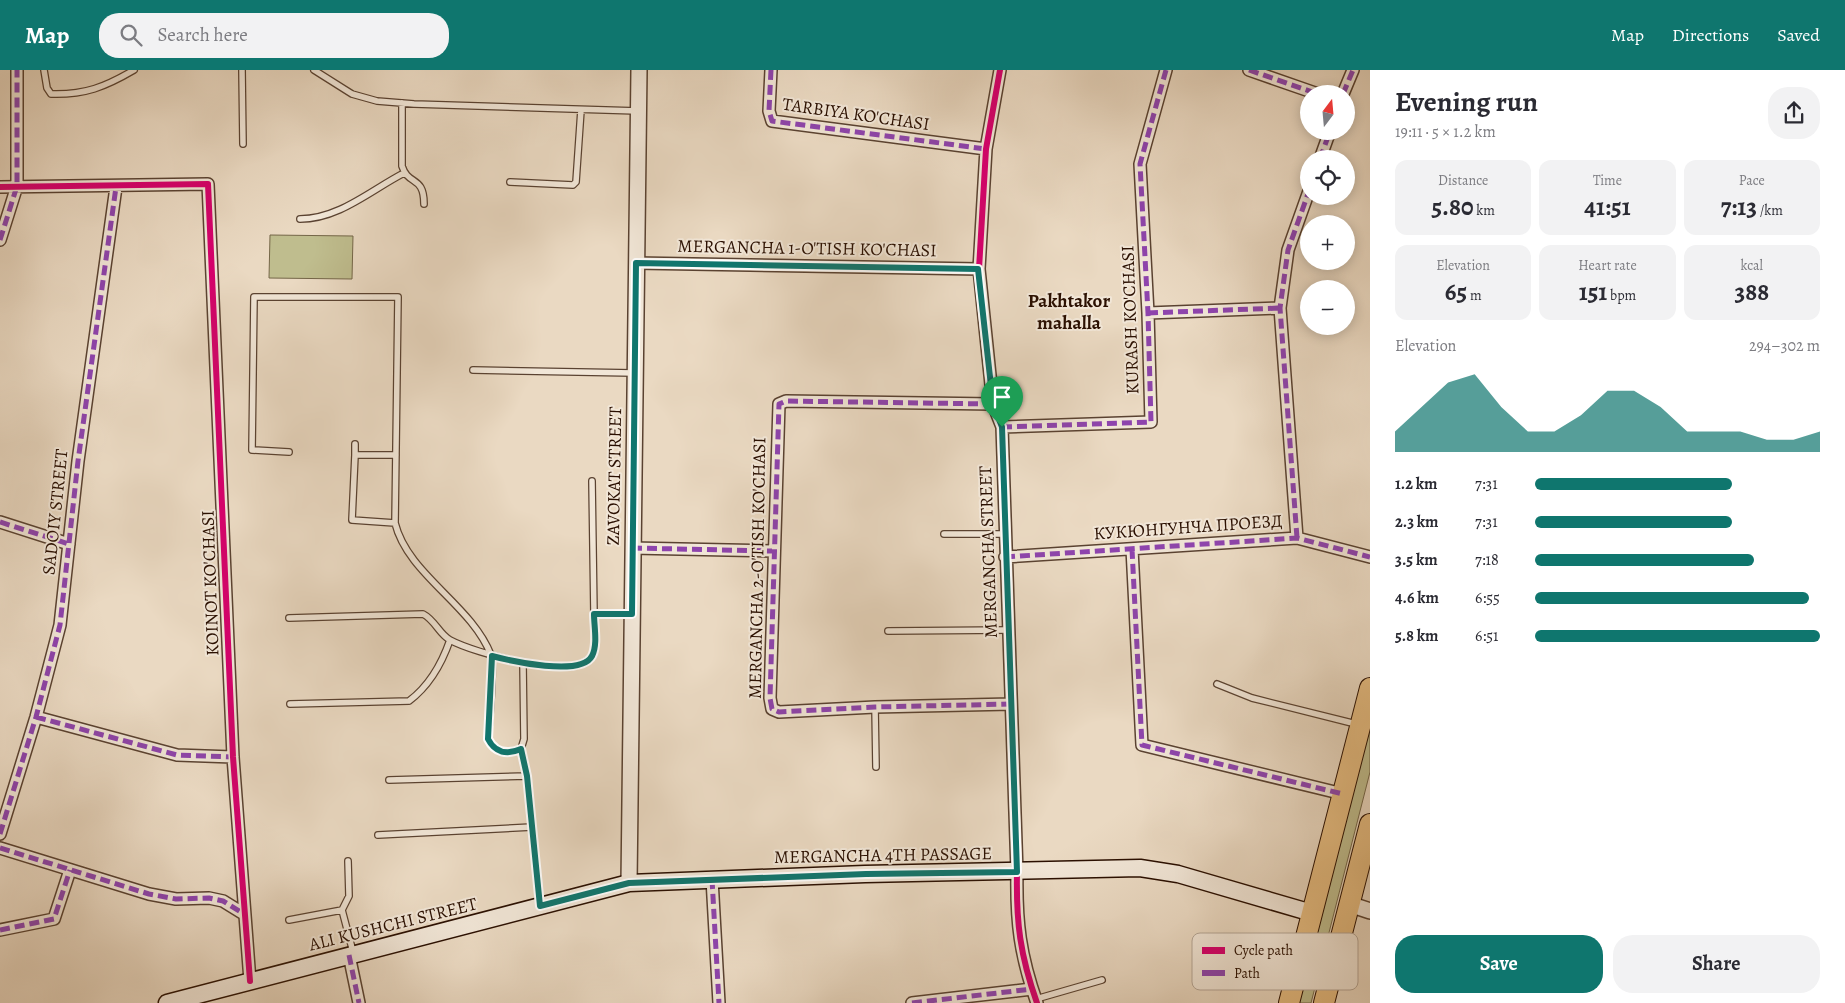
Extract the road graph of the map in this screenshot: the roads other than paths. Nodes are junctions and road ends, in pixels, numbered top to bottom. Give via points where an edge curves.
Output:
1 (17, 70) edge
2 (44, 70) edge
3 (134, 70) edge
4 (242, 70) edge
5 (314, 70) edge
6 (639, 70) edge
7 (771, 70) edge
8 (1000, 70) edge
9 (1166, 70) edge
10 (1249, 70) edge
11 (1352, 70) edge
12 (1346, 85) edge
13 (1300, 88) edge
14 (402, 103) junction
15 (581, 110) junction
16 (638, 111) junction
17 (243, 144) dead end
18 (986, 149) junction
19 (404, 173) junction
20 (510, 182) dead end
21 (18, 186) junction
22 (0, 187) edge
23 (116, 187) junction
24 (424, 204) dead end
25 (1304, 205) edge
26 (300, 219) dead end
27 (0, 240) edge
28 (636, 263) junction
29 (978, 269) junction
30 (1280, 308) junction
31 (1148, 313) junction
32 (473, 370) dead end
33 (634, 373) junction
34 (993, 404) junction
35 (1002, 427) junction
36 (355, 444) dead end
37 (289, 452) dead end
38 (354, 455) junction
39 (396, 455) junction
40 (592, 481) dead end
41 (0, 522) edge
42 (395, 523) junction
43 (944, 534) dead end
44 (1004, 534) junction
45 (1297, 538) junction
46 (69, 544) junction
47 (632, 548) junction
48 (1132, 549) junction
49 (772, 551) junction
50 (1005, 557) junction
51 (1370, 558) edge
52 (594, 614) junction
53 (632, 614) junction
54 (289, 618) dead end
55 (1008, 630) junction
56 (888, 631) dead end
57 (450, 640) junction
58 (492, 656) junction
59 (523, 664) junction
60 (1217, 684) dead end
61 (1370, 688) edge
62 (290, 704) dead end
63 (1011, 704) junction
64 (875, 707) junction
65 (36, 717) junction
66 (1360, 725) junction
67 (521, 749) junction
68 (233, 757) junction
69 (876, 767) dead end
70 (527, 776) junction
71 (389, 780) dead end
72 (1343, 794) junction
73 (1370, 824) edge
74 (532, 827) junction
75 (0, 834) edge
76 (378, 835) dead end
77 (0, 848) edge
78 (348, 861) dead end
79 (70, 870) junction
80 (1017, 872) junction
81 (712, 879) junction
82 (629, 883) junction
83 (1349, 904) junction
84 (540, 906) junction
85 (342, 910) junction
86 (1370, 910) edge
87 (1312, 913) junction
88 (244, 914) junction
89 (289, 920) dead end
90 (0, 930) edge
91 (1307, 933) edge
92 (1342, 933) edge
93 (352, 954) junction
94 (250, 980) junction
95 (1102, 980) dead end
96 (1292, 990) edge
97 (1327, 990) edge
98 (1035, 997) edge
99 (167, 1003) edge
100 (359, 1003) edge
101 (719, 1003) edge
102 (912, 1003) edge
103 (1289, 1003) edge
104 (1324, 1003) edge

1 - 21 street
2 - 3 lane via 51,94 73,95 97,89
4 - 17 lane
5 - 14 lane via 352,94
6 - 16 street, ZAVOKAT STREET
7 - 18 street, TARBIYA KO'CHASI via 769,111 772,121
8 - 18 street, MERGANCHA STREET
9 - 31 street, KURASH KO'CHASI via 1140,164
10 - 13 street
11 - 12 street
14 - 15 lane
14 - 19 lane
15 - 16 lane
15 - 20 lane via 576,182 573,185
16 - 28 street, ZAVOKAT STREET
18 - 29 street, MERGANCHA STREET
19 - 24 lane via 421,186
19 - 26 lane via 350,205 316,219
21 - 22 street
21 - 23 street
21 - 27 street
23 - 46 street, SADOIY STREET
23 - 68 street, KOINOT KO'CHASI via 208,184
25 - 30 street via 1288,250
28 - 29 street, MERGANCHA 1-O'TISH KO'CHASI
28 - 33 street, ZAVOKAT STREET
29 - 34 street, MERGANCHA STREET
30 - 31 street
30 - 45 street
31 - 35 street, KURASH KO'CHASI via 1151,422
32 - 33 lane
33 - 47 street, ZAVOKAT STREET
34 - 35 street, MERGANCHA STREET
34 - 49 street, MERGANCHA 2-O'TISH KO'CHASI via 786,401 779,404
35 - 44 street, MERGANCHA STREET
36 - 38 lane
37 - 39 lane via 252,450 254,297 398,297
38 - 39 lane
38 - 42 lane via 352,520
39 - 42 lane
40 - 52 lane
41 - 46 street
42 - 58 lane via 398,537 409,554 476,629
43 - 44 lane
44 - 50 street, MERGANCHA STREET
45 - 48 street, КУКЮНГУНЧА ПРОЕЗД
45 - 51 street, КУКЮНГУНЧА ПРОЕЗД
46 - 65 street, SADOIY STREET via 60,625
47 - 49 street
47 - 53 street, ZAVOKAT STREET
48 - 50 street, КУКЮНГУНЧА ПРОЕЗД
48 - 72 street via 1142,745
49 - 64 street, MERGANCHA 2-O'TISH KO'CHASI via 772,709 779,712
50 - 55 street, MERGANCHA STREET
52 - 53 lane
52 - 59 lane via 594,648 592,657 584,663 562,666
53 - 82 street, ZAVOKAT STREET
54 - 57 lane via 415,612 431,618
55 - 56 lane
55 - 63 street, MERGANCHA STREET
57 - 58 lane
57 - 62 lane via 443,659 428,682 408,700
58 - 59 lane
58 - 67 lane via 488,739 500,752 512,753
59 - 67 lane via 524,739
60 - 66 lane via 1252,698
61 - 66 highway
63 - 64 street, MERGANCHA 2-O'TISH KO'CHASI
63 - 80 street, MERGANCHA STREET
64 - 69 lane
65 - 68 street via 177,755
65 - 75 street, SADOIY STREET
66 - 72 highway
67 - 70 lane
68 - 88 street, KOINOT KO'CHASI
70 - 71 lane
70 - 74 lane
72 - 87 highway
73 - 83 highway
74 - 76 lane
74 - 84 lane
77 - 79 street
78 - 85 lane via 349,896
79 - 88 street via 158,896 223,901
79 - 90 street via 54,919
80 - 81 main road, MERGANCHA 4TH PASSAGE
80 - 87 main road, MERGANCHA 4TH PASSAGE via 1140,868 1178,874
80 - 98 street, MERGANCHA STREET via 1016,918
81 - 82 main road, MERGANCHA 4TH PASSAGE
81 - 101 street
82 - 84 main road, ALI KUSHCHI STREET
83 - 86 street
83 - 92 highway
84 - 93 main road, ALI KUSHCHI STREET
85 - 89 lane
85 - 93 lane
87 - 91 highway
88 - 94 street, KOINOT KO'CHASI
93 - 94 main road, ALI KUSHCHI STREET
93 - 100 street
94 - 99 main road, ALI KUSHCHI STREET
95 - 98 lane
96 - 103 highway
97 - 104 highway
98 - 102 street

